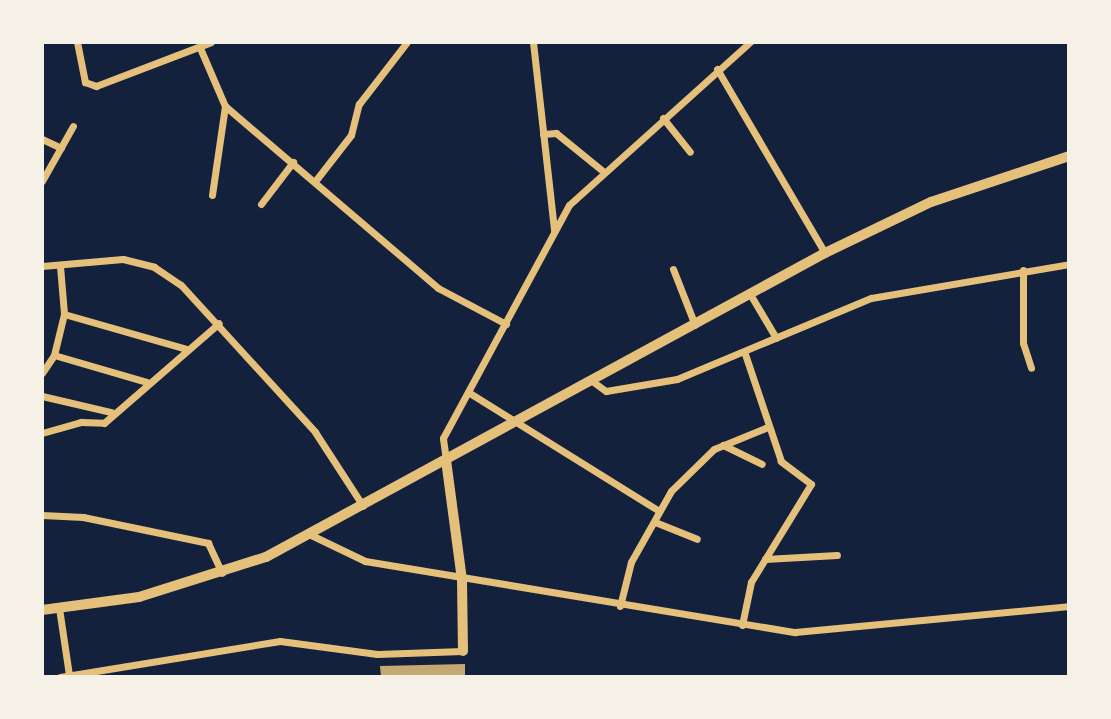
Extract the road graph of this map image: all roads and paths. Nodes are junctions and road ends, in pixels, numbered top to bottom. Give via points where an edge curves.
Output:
1 (77, 42) edge
2 (211, 42) edge
3 (407, 42) edge
4 (533, 42) edge
5 (750, 42) edge
6 (200, 48) junction
7 (717, 69) junction
8 (225, 106) junction
9 (663, 118) junction
10 (73, 126) dead end
11 (543, 134) junction
12 (42, 139) edge
13 (61, 148) junction
14 (691, 152) dead end
15 (1069, 156) edge
16 (293, 162) junction
17 (604, 172) junction
18 (316, 180) junction
19 (42, 181) edge
20 (212, 195) dead end
21 (261, 204) dead end
22 (555, 230) junction
23 (825, 253) junction
24 (1069, 264) edge
25 (42, 266) edge
26 (60, 266) junction
27 (673, 269) dead end
28 (1023, 270) junction
29 (750, 294) junction
30 (64, 314) junction
31 (219, 323) junction
32 (506, 324) junction
33 (695, 325) junction
34 (776, 338) junction
35 (187, 349) junction
36 (745, 354) junction
37 (54, 355) junction
38 (1031, 368) dead end
39 (42, 373) edge
40 (592, 381) junction
41 (147, 382) junction
42 (468, 392) junction
43 (42, 396) edge
44 (111, 412) junction
45 (517, 423) junction
46 (768, 427) junction
47 (42, 433) edge
48 (723, 445) junction
49 (446, 460) junction
50 (762, 464) dead end
51 (363, 506) junction
52 (659, 511) junction
53 (42, 515) edge
54 (655, 522) junction
55 (311, 535) junction
56 (697, 539) dead end
57 (837, 555) dead end
58 (765, 559) junction
59 (222, 574) junction
60 (462, 580) junction
61 (620, 606) junction
62 (1069, 606) edge
63 (59, 608) junction
64 (42, 610) edge
65 (742, 625) junction
66 (463, 651) joint
67 (69, 676) edge
68 (60, 677) edge

1 - 6 street via 85,82 96,86
2 - 6 street
3 - 18 street via 359,104 351,135
4 - 11 street
5 - 7 street
6 - 8 street
7 - 9 street
7 - 23 street
8 - 16 street
8 - 20 street
9 - 14 street
9 - 17 street
10 - 13 street
11 - 17 street via 556,133
11 - 22 street
12 - 13 street
13 - 19 street
15 - 23 main road via 931,202
16 - 18 street
16 - 21 street
17 - 22 street via 569,205
18 - 32 street via 438,288
22 - 32 street
23 - 29 main road
24 - 28 street
25 - 26 street
26 - 30 street
26 - 31 street via 123,259 154,267
27 - 33 street
28 - 34 street via 871,298
28 - 38 street via 1023,343
29 - 33 main road
29 - 34 street
30 - 35 street
30 - 37 street
31 - 35 street
31 - 51 street via 315,432
32 - 42 street
33 - 40 main road
34 - 36 street
35 - 41 street
36 - 40 street via 659,384 606,391
36 - 46 street
37 - 39 street
37 - 41 street
40 - 45 main road
41 - 44 street
42 - 45 street
42 - 49 street via 443,438
43 - 44 street
44 - 47 street via 104,424 80,422
45 - 49 main road
45 - 52 street
46 - 48 street
46 - 58 street via 781,461 811,484
48 - 50 street
48 - 52 street via 671,491
49 - 51 main road
49 - 60 main road
51 - 55 main road
52 - 54 street
53 - 59 street via 83,517 208,543
54 - 56 street
54 - 61 street via 631,562
55 - 59 main road
55 - 60 street via 365,561
57 - 58 street
58 - 65 street via 751,582
59 - 63 main road via 119,602
60 - 61 street
60 - 66 main road
61 - 65 street
62 - 65 street via 870,628 795,632
63 - 64 main road
63 - 67 street
66 - 67 street via 377,654 280,641
67 - 68 street

